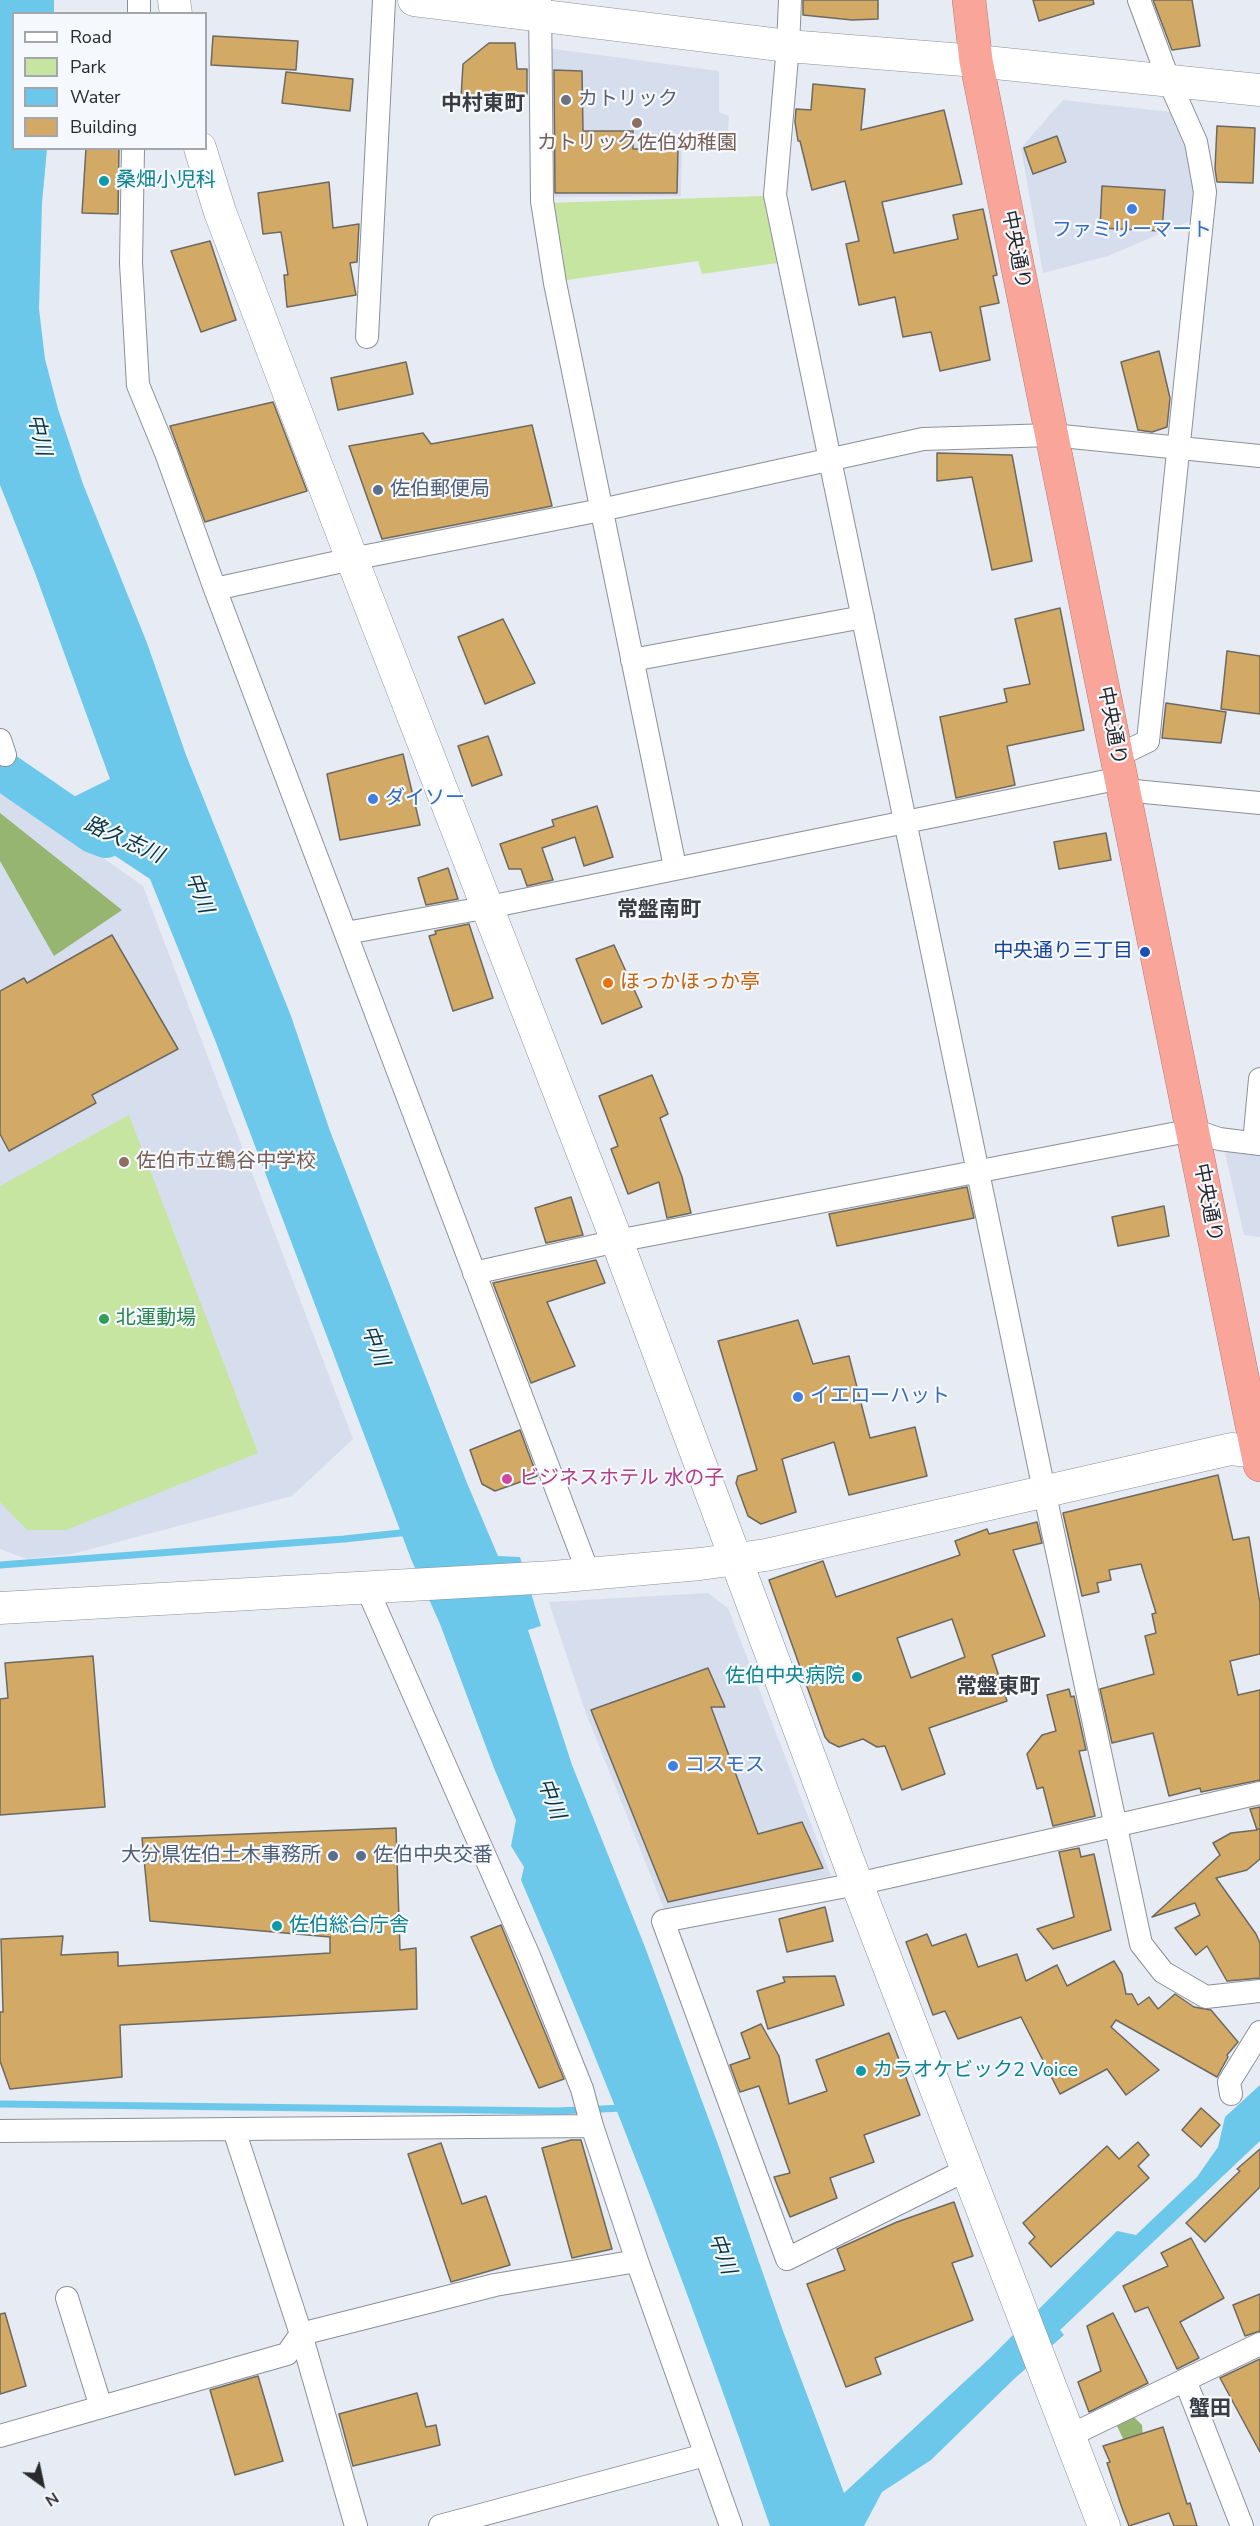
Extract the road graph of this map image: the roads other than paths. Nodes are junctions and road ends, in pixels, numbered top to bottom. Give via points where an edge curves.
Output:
1 (384, 0) edge
2 (414, 0) edge
3 (790, 0) edge
4 (969, 0) edge
5 (1139, 0) edge
6 (540, 7) edge
7 (788, 46) junction
8 (976, 61) junction
9 (1169, 81) junction
10 (1260, 90) edge
11 (133, 150) edge
12 (201, 150) edge
13 (368, 337) dead end
14 (1052, 435) junction
15 (1178, 447) junction
16 (1260, 456) edge
17 (830, 460) junction
18 (601, 510) junction
19 (352, 559) junction
20 (215, 589) junction
21 (863, 617) junction
22 (632, 660) junction
23 (0, 740) edge
24 (0, 751) edge
25 (1121, 775) junction
26 (1260, 803) edge
27 (906, 822) junction
28 (675, 867) junction
29 (489, 907) junction
30 (346, 933) junction
31 (1260, 1079) edge
32 (1192, 1130) junction
33 (1257, 1143) edge
34 (979, 1172) junction
35 (617, 1241) junction
36 (474, 1273) junction
37 (1259, 1456) edge
38 (1044, 1490) junction
39 (735, 1560) junction
40 (588, 1572) junction
41 (366, 1586) junction
42 (0, 1608) edge
43 (1260, 1793) edge
44 (1115, 1825) junction
45 (857, 1884) junction
46 (1260, 1991) edge
47 (1260, 2032) edge
48 (1231, 2094) dead end
49 (589, 2115) junction
50 (234, 2130) junction
51 (0, 2131) edge
52 (968, 2169) junction
53 (637, 2261) junction
54 (67, 2298) dead end
55 (301, 2334) junction
56 (1260, 2344) edge
57 (1185, 2380) junction
58 (101, 2407) junction
59 (0, 2436) edge
60 (1070, 2436) junction
61 (705, 2455) junction
62 (356, 2526) edge
63 (440, 2526) edge
64 (731, 2526) edge
65 (1104, 2526) edge
66 (1242, 2526) edge

1 - 13 street
2 - 6 street
3 - 7 street
4 - 8 highway, 中央通り
5 - 9 street
6 - 7 street
6 - 18 street via 542,201
7 - 8 street
7 - 17 street via 775,195
8 - 9 street
8 - 14 highway, 中央通り
9 - 10 street
9 - 15 street via 1196,142 1205,192
11 - 20 street via 131,263 138,385
12 - 19 street via 220,212
14 - 15 street
14 - 17 street via 923,439
14 - 25 highway, 中央通り
15 - 16 street
15 - 25 street via 1148,741
17 - 18 street
17 - 21 street
18 - 19 street
18 - 22 street
19 - 20 street
19 - 29 street
20 - 30 street
21 - 22 street
21 - 27 street
22 - 28 street
23 - 24 street via 5,755
25 - 26 street via 1146,790
25 - 27 street
25 - 32 highway, 中央通り
27 - 28 street
27 - 34 street
28 - 29 street
29 - 30 street
29 - 35 street
30 - 36 street
31 - 33 street
32 - 33 street
32 - 34 street
32 - 37 highway, 中央通り
34 - 35 street
34 - 38 street
35 - 36 street
35 - 39 street
36 - 40 street
37 - 38 street via 1231,1449
38 - 39 street
38 - 44 street
39 - 40 street
39 - 45 street
40 - 41 street
41 - 42 street
41 - 49 street via 529,1956
43 - 44 street
44 - 45 street
44 - 46 street via 1141,1944 1163,1972 1206,1997
45 - 52 street
45 - 52 street via 663,1921 787,2259
47 - 48 street via 1229,2082
49 - 50 street
49 - 53 street
50 - 51 street
50 - 55 street
52 - 60 street
53 - 55 street via 495,2285
53 - 61 street
54 - 58 street
55 - 58 street via 287,2354
55 - 62 street
56 - 57 street
57 - 60 street
57 - 66 street
58 - 59 street
60 - 65 street
61 - 63 street
61 - 64 street

